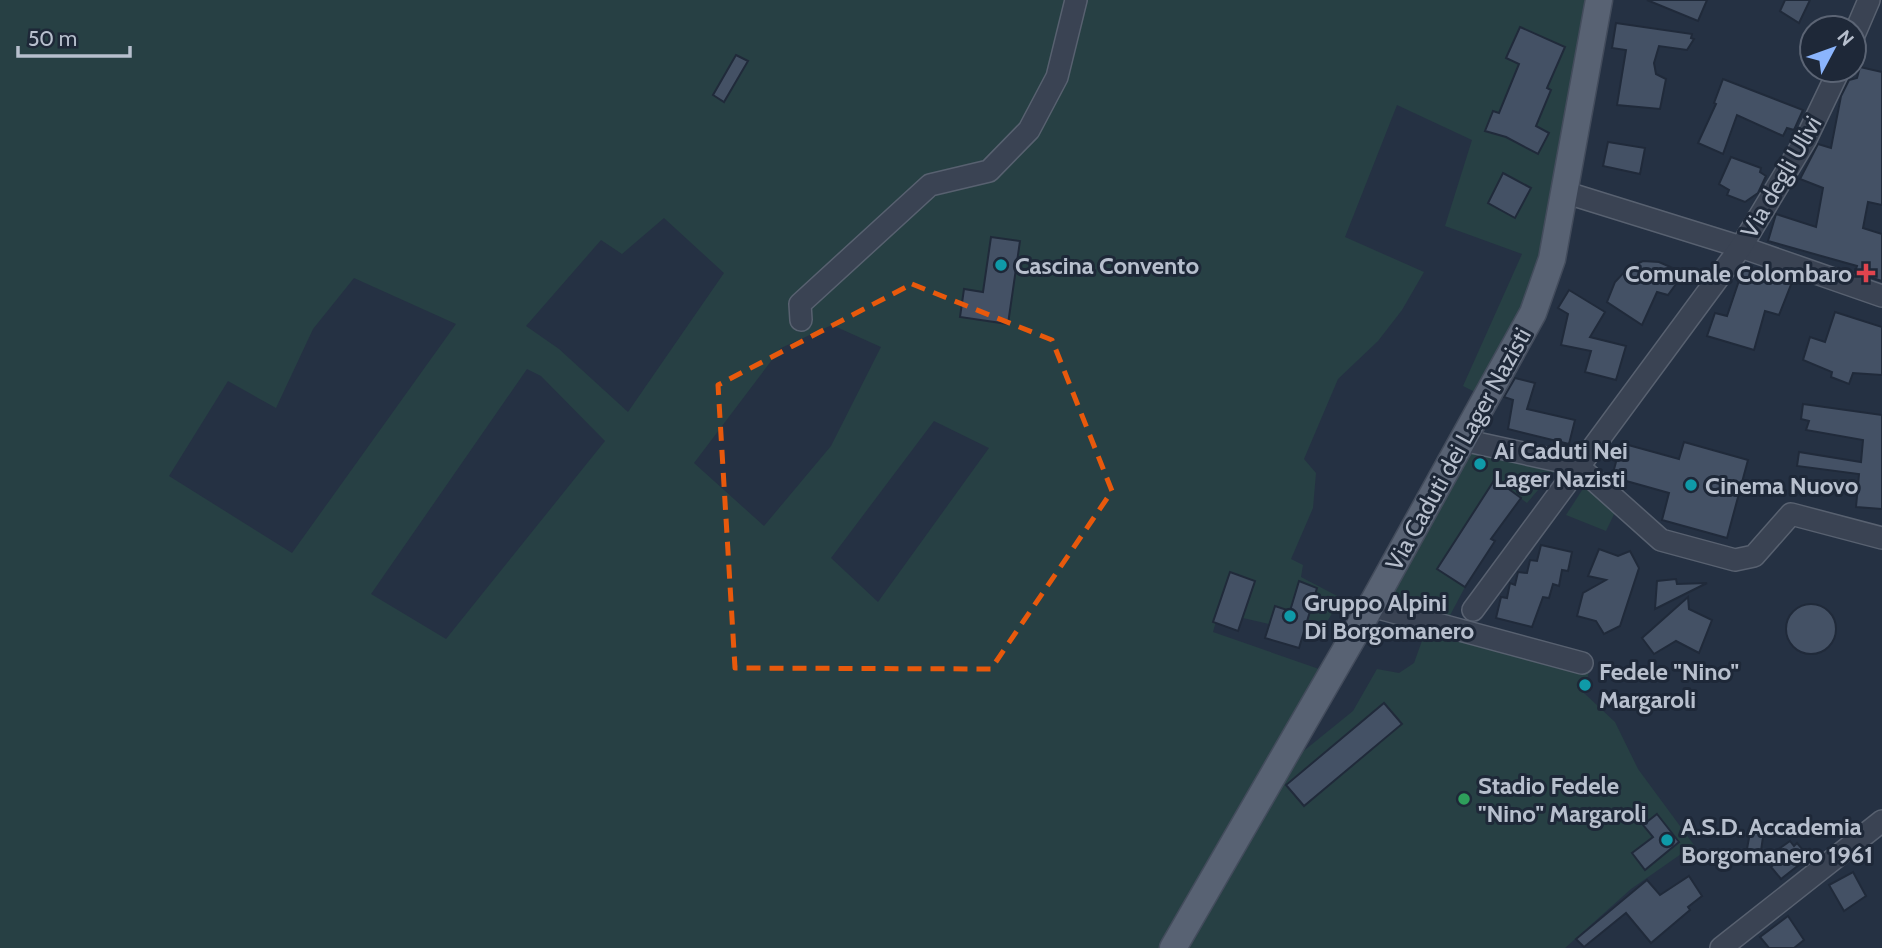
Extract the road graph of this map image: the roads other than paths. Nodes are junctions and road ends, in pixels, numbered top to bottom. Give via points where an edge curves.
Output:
1 (1076, 0) edge
2 (1599, 0) edge
3 (1832, 84) edge
4 (1564, 192) junction
5 (1741, 247) junction
6 (1882, 296) edge
7 (801, 320) dead end
8 (1463, 440) junction
9 (1577, 465) junction
10 (1882, 538) edge
11 (1371, 606) junction
12 (1473, 610) dead end
13 (1583, 663) dead end
14 (1882, 821) edge
15 (1173, 948) edge
16 (1721, 948) edge

1 - 7 street via 1057,77 1029,130 989,171 930,185 800,304
2 - 4 main road, Via Caduti dei Lager Nazisti
3 - 5 street, Via degli Ulivi via 1806,139
4 - 5 street
4 - 8 main road, Via Caduti dei Lager Nazisti via 1552,260 1533,313
5 - 6 street
5 - 9 street, Via degli Ulivi
8 - 9 street
8 - 11 main road, Via Caduti dei Lager Nazisti
9 - 10 street via 1661,540 1735,560 1754,556 1791,514
9 - 12 street, Via degli Ulivi
11 - 13 street
11 - 15 main road, Via Caduti dei Lager Nazisti
14 - 16 street

